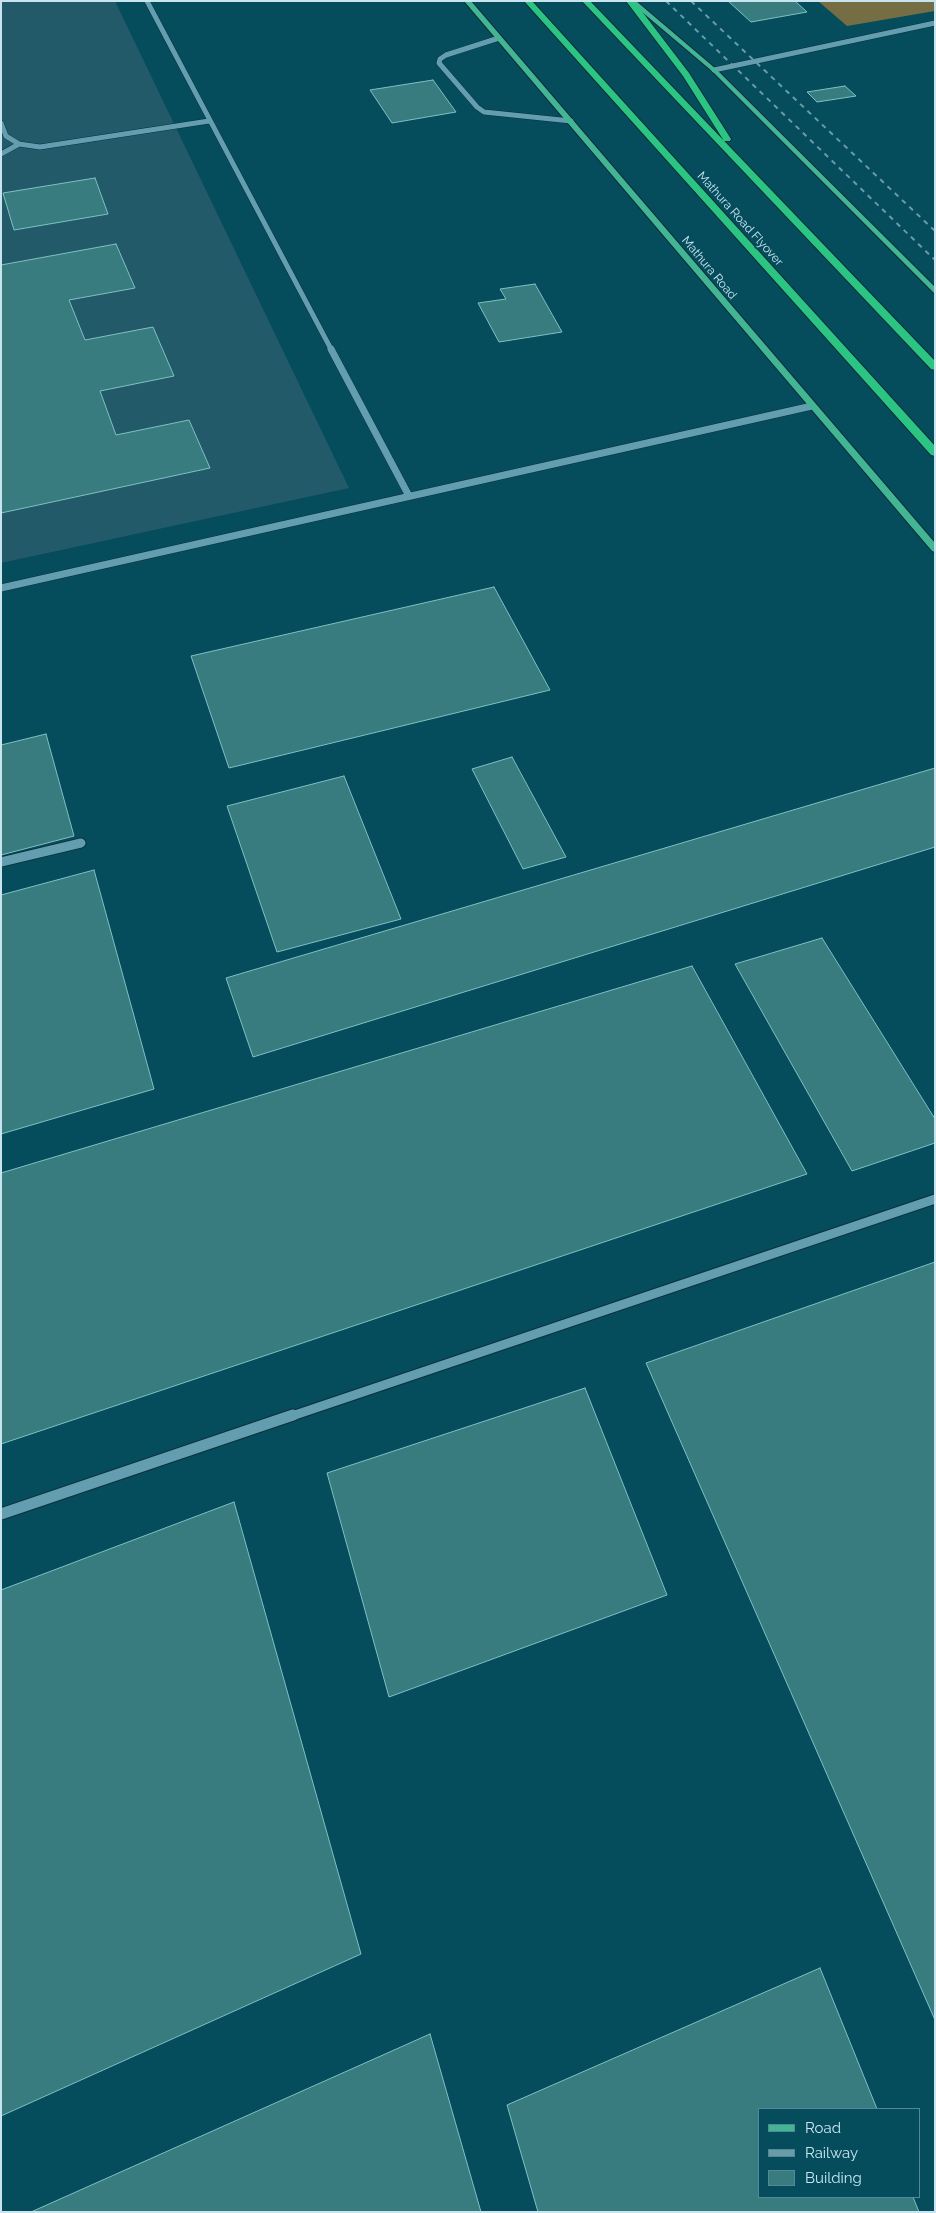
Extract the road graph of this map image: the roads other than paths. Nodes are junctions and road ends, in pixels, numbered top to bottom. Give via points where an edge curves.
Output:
1 (155, 1) edge
2 (467, 1) edge
3 (528, 1) edge
4 (586, 1) edge
5 (631, 1) edge
6 (148, 2) edge
7 (935, 23) edge
8 (498, 38) junction
9 (714, 70) junction
10 (209, 121) junction
11 (571, 122) junction
12 (1, 123) edge
13 (19, 144) junction
14 (1, 154) edge
15 (746, 170) junction
16 (935, 292) edge
17 (935, 367) edge
18 (812, 406) junction
19 (935, 453) edge
20 (410, 496) junction
21 (935, 549) edge
22 (1, 588) edge
23 (81, 843) dead end
24 (1, 862) edge
25 (935, 1199) edge
26 (1, 1514) edge

1 - 6 street
2 - 8 main road, Mathura Road
3 - 19 highway, Mathura Road Flyover
4 - 15 highway
5 - 9 main road
5 - 15 highway via 686,75
6 - 10 street
7 - 9 street
8 - 11 main road, Mathura Road
8 - 11 street via 446,55 439,63 484,112
9 - 16 main road
10 - 13 street via 40,147
10 - 20 street
11 - 18 main road, Mathura Road
12 - 13 street via 6,136
13 - 14 street
15 - 17 highway
18 - 20 street
18 - 21 main road, Mathura Road
20 - 22 street
23 - 24 street
25 - 26 street

